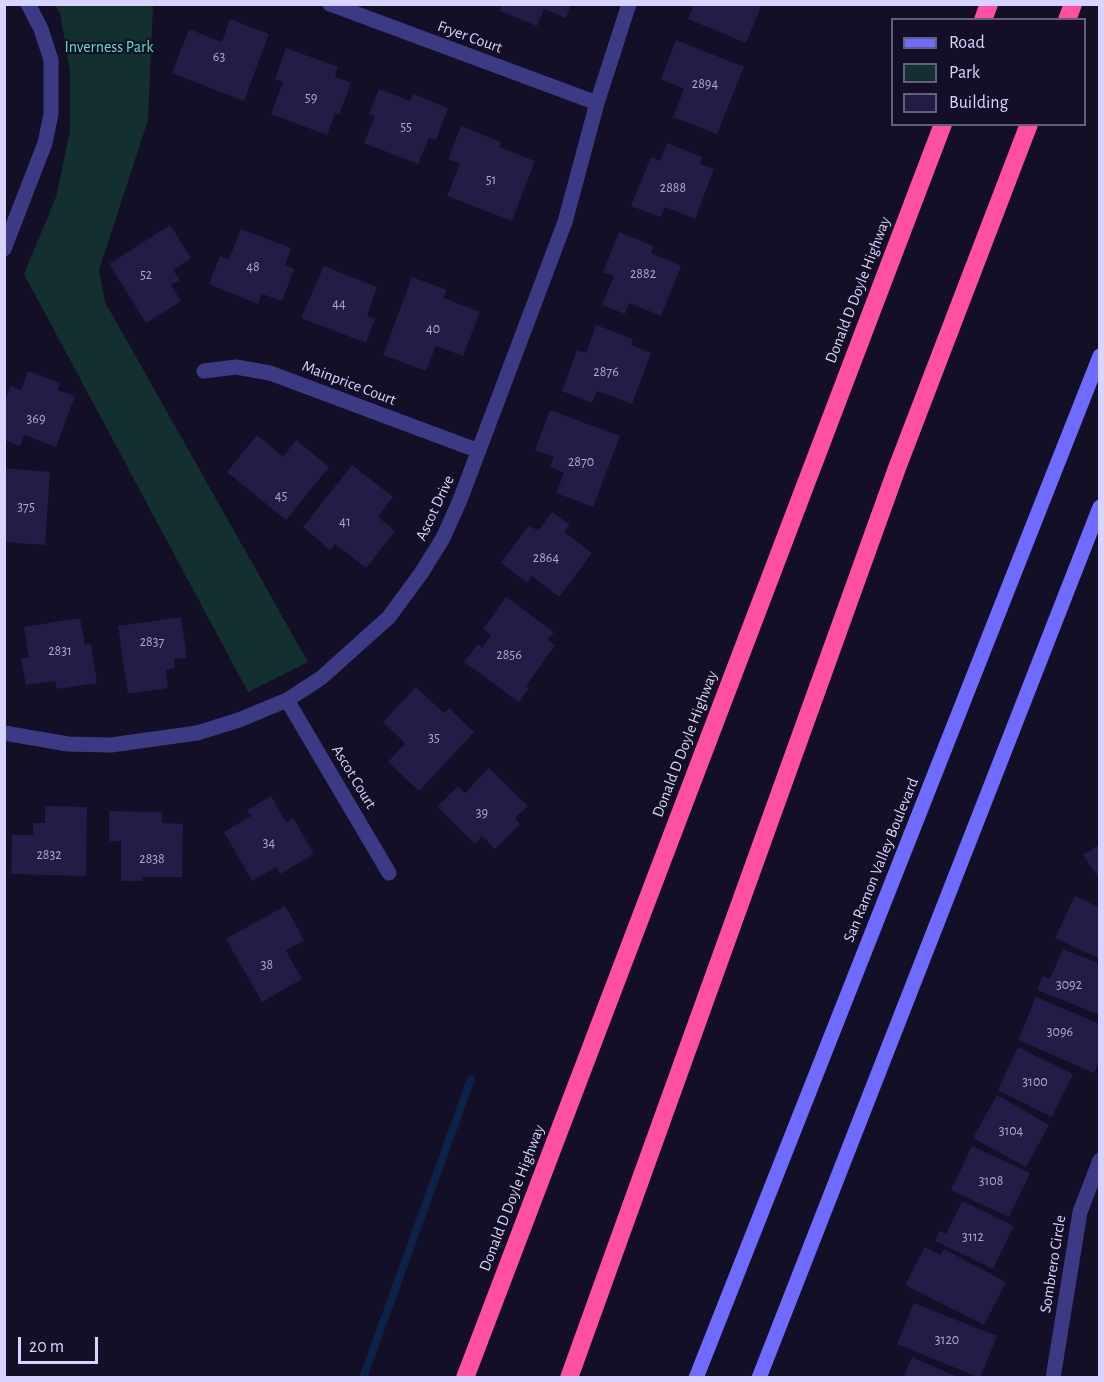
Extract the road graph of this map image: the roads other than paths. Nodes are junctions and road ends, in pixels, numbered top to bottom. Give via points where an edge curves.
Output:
1 (28, 4) edge
2 (330, 4) edge
3 (629, 4) edge
4 (597, 102) junction
5 (942, 126) edge
6 (1028, 126) edge
7 (4, 249) edge
8 (1100, 356) edge
9 (204, 371) dead end
10 (479, 451) junction
11 (1100, 507) edge
12 (287, 700) junction
13 (4, 733) edge
14 (389, 873) dead end
15 (1100, 1160) edge
16 (465, 1377) edge
17 (569, 1377) edge
18 (696, 1377) edge
19 (759, 1377) edge
20 (1053, 1377) edge

1 - 7 street via 51,60 51,114 45,143
2 - 4 street, Fryer Court
3 - 4 street, Ascot Drive
4 - 10 street, Ascot Drive via 565,222
5 - 16 highway, Donald D Doyle Highway
6 - 17 highway via 897,468
8 - 18 main road, San Ramon Valley Boulevard
9 - 10 street, Mainprice Court via 236,367 270,373
10 - 12 street, Ascot Drive via 443,538 389,617 321,678
11 - 19 main road
12 - 13 street, Ascot Drive via 197,733 154,740 68,744
12 - 14 street, Ascot Court
15 - 20 street, Sombrero Circle via 1080,1212

